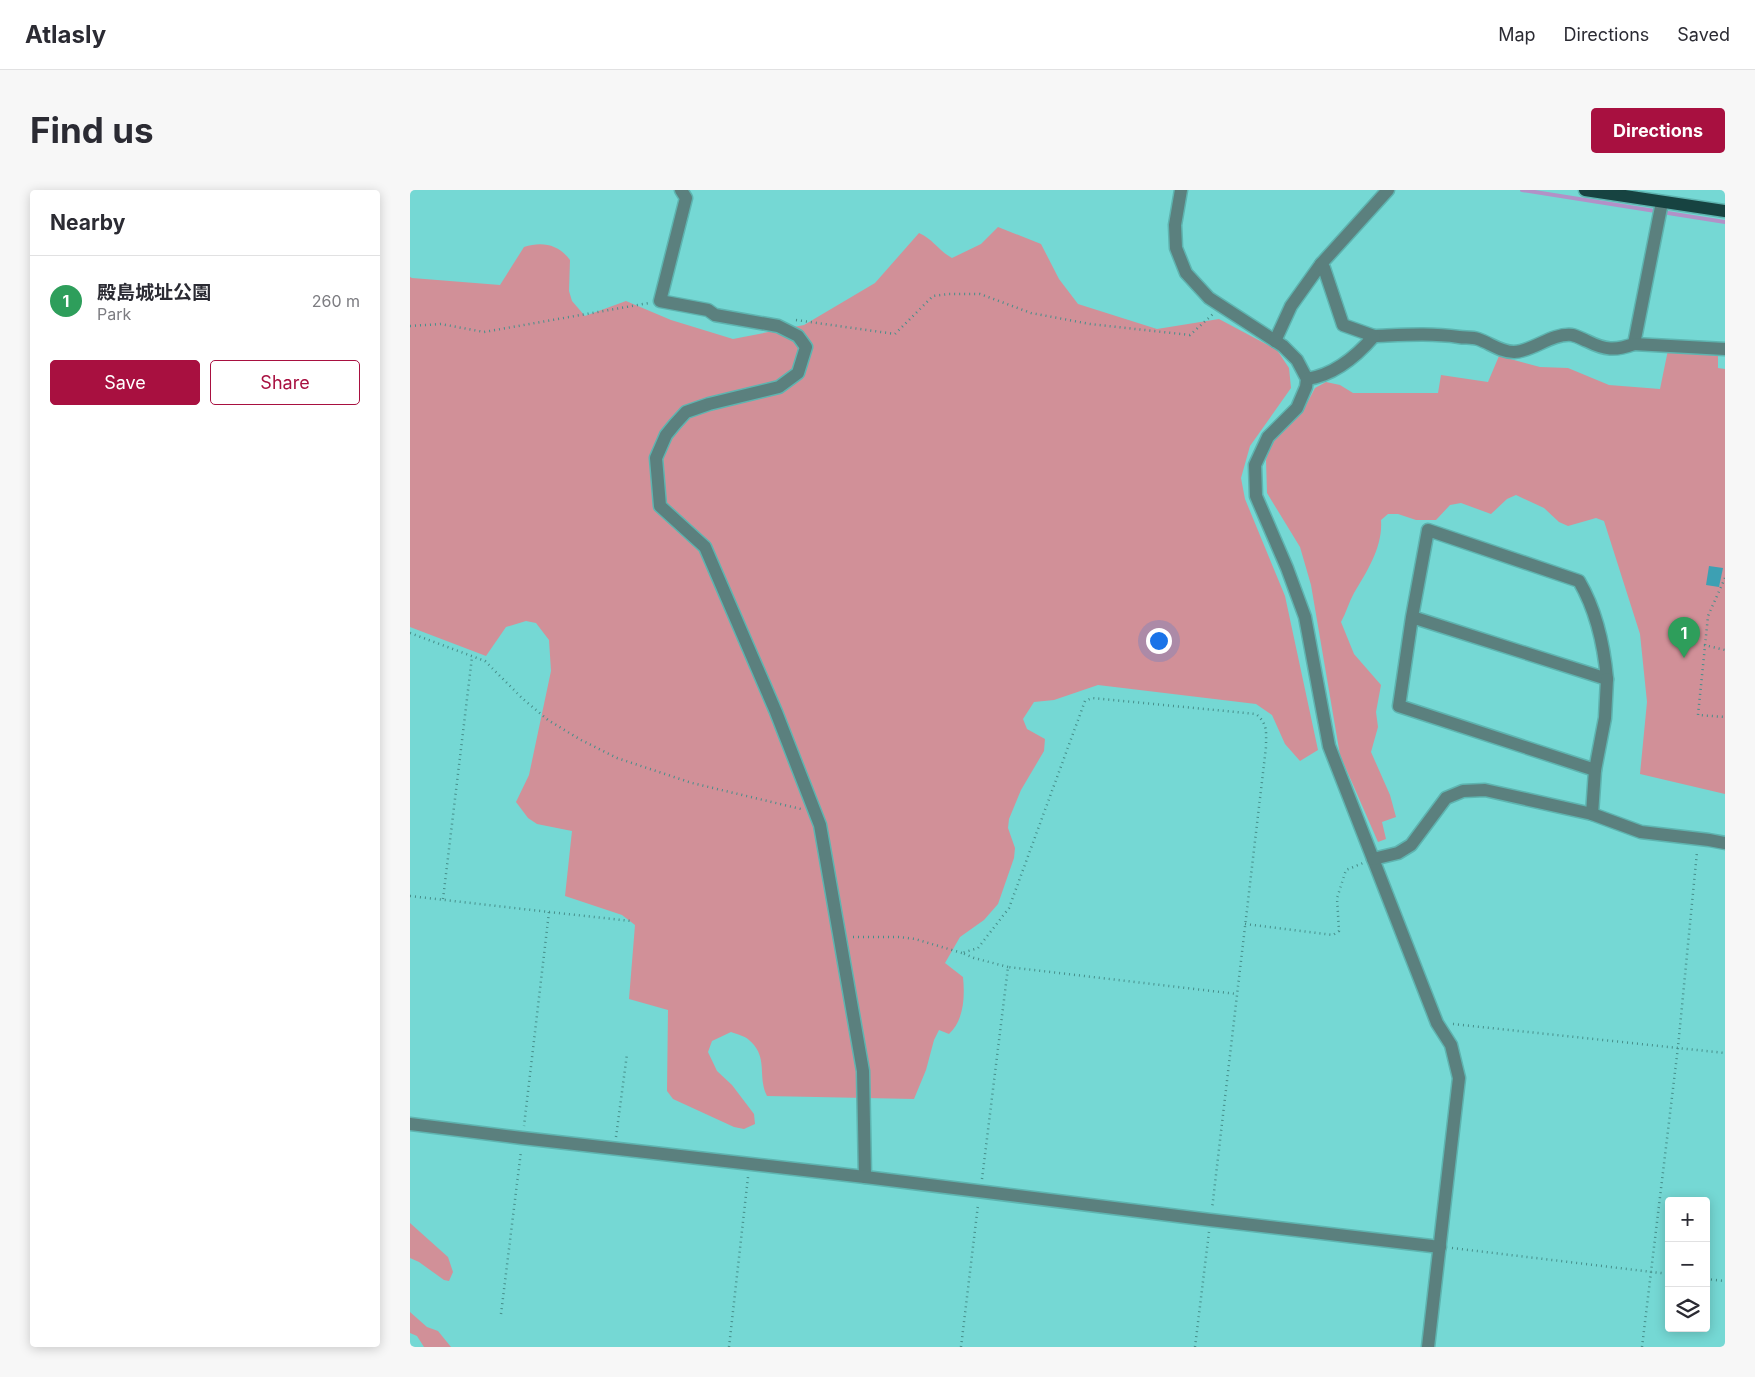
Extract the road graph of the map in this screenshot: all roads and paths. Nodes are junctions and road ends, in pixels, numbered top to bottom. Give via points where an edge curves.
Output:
1 (681, 190) edge
2 (1181, 190) edge
3 (1388, 190) edge
4 (1585, 190) edge
5 (1660, 209) junction
6 (1725, 211) edge
7 (1321, 264) junction
8 (660, 301) junction
9 (1221, 307) junction
10 (787, 318) dead end
11 (410, 326) edge
12 (1374, 336) junction
13 (1275, 341) junction
14 (1634, 344) junction
15 (1725, 349) edge
16 (1307, 379) junction
17 (1725, 578) edge
18 (1412, 617) junction
19 (410, 633) edge
20 (1704, 644) junction
21 (1725, 650) edge
22 (472, 657) junction
23 (1607, 679) junction
24 (1725, 717) edge
25 (1595, 770) junction
26 (816, 812) junction
27 (1592, 814) junction
28 (1700, 840) junction
29 (1725, 843) edge
30 (1373, 859) junction
31 (410, 896) edge
32 (443, 899) junction
33 (550, 912) junction
34 (631, 922) dead end
35 (1245, 924) junction
36 (840, 938) junction
37 (962, 953) junction
38 (1008, 967) junction
39 (1237, 994) junction
40 (1437, 1023) junction
41 (1678, 1047) junction
42 (1725, 1053) edge
43 (627, 1054) dead end
44 (410, 1124) edge
45 (522, 1138) junction
46 (615, 1148) junction
47 (750, 1164) junction
48 (865, 1177) junction
49 (980, 1191) junction
50 (1210, 1220) junction
51 (1440, 1247) junction
52 (1651, 1272) junction
53 (1665, 1274) edge
54 (1710, 1279) edge
55 (1725, 1281) edge
56 (501, 1314) dead end
57 (729, 1347) edge
58 (961, 1347) edge
59 (1195, 1347) edge
60 (1428, 1347) edge
61 (1642, 1347) edge

1 - 8 street via 686,198
2 - 9 street via 1175,225 1176,248 1186,273
3 - 7 street
4 - 5 main road
5 - 6 main road
5 - 14 street
7 - 12 street via 1344,325
7 - 13 street via 1291,306
8 - 11 path via 484,332 440,324
8 - 26 street via 778,326 798,336 806,347 798,373 779,387 686,412 666,435 656,458 660,506 705,547
9 - 10 path via 1190,336 1090,324 1031,312 980,294 933,296 894,334
9 - 13 street
12 - 14 street via 1434,334 1478,339 1511,352 1525,351 1562,336 1578,337 1609,349
12 - 16 street via 1341,366 1319,378
13 - 16 street via 1297,360
14 - 15 street
16 - 30 street via 1297,408 1268,437 1255,465 1256,496 1305,617 1329,746
17 - 20 path via 1708,616
18 - 23 street
18 - 23 street via 1428,530 1579,581 1590,600
18 - 25 street via 1399,706
19 - 22 path
20 - 21 path
20 - 24 path via 1698,716
22 - 26 path via 485,661 548,720 617,758 692,783
22 - 32 path
23 - 25 street via 1605,718
25 - 27 street
26 - 36 street
27 - 28 street via 1641,832
27 - 30 street via 1485,790 1463,791 1446,798 1410,845 1398,853
28 - 29 street
28 - 41 path
30 - 35 path via 1346,870 1337,898 1339,932 1333,935
30 - 40 street
31 - 32 path
32 - 33 path
33 - 34 path
33 - 45 path
35 - 37 path via 1266,746 1264,721 1256,714 1092,698 1085,701 1009,908 978,948
35 - 39 path
36 - 37 path via 900,936
36 - 48 street via 862,1072
37 - 38 path
38 - 39 path
38 - 49 path
39 - 50 path
40 - 41 path
40 - 51 street via 1451,1045 1459,1078
41 - 42 path
41 - 52 path
43 - 46 path
44 - 45 street
45 - 46 street
45 - 56 path
46 - 47 street
47 - 48 street
47 - 57 path
48 - 49 street
49 - 50 street
49 - 58 path
50 - 51 street
50 - 59 path
51 - 52 path
51 - 60 street
52 - 53 path
52 - 61 path
54 - 55 path

